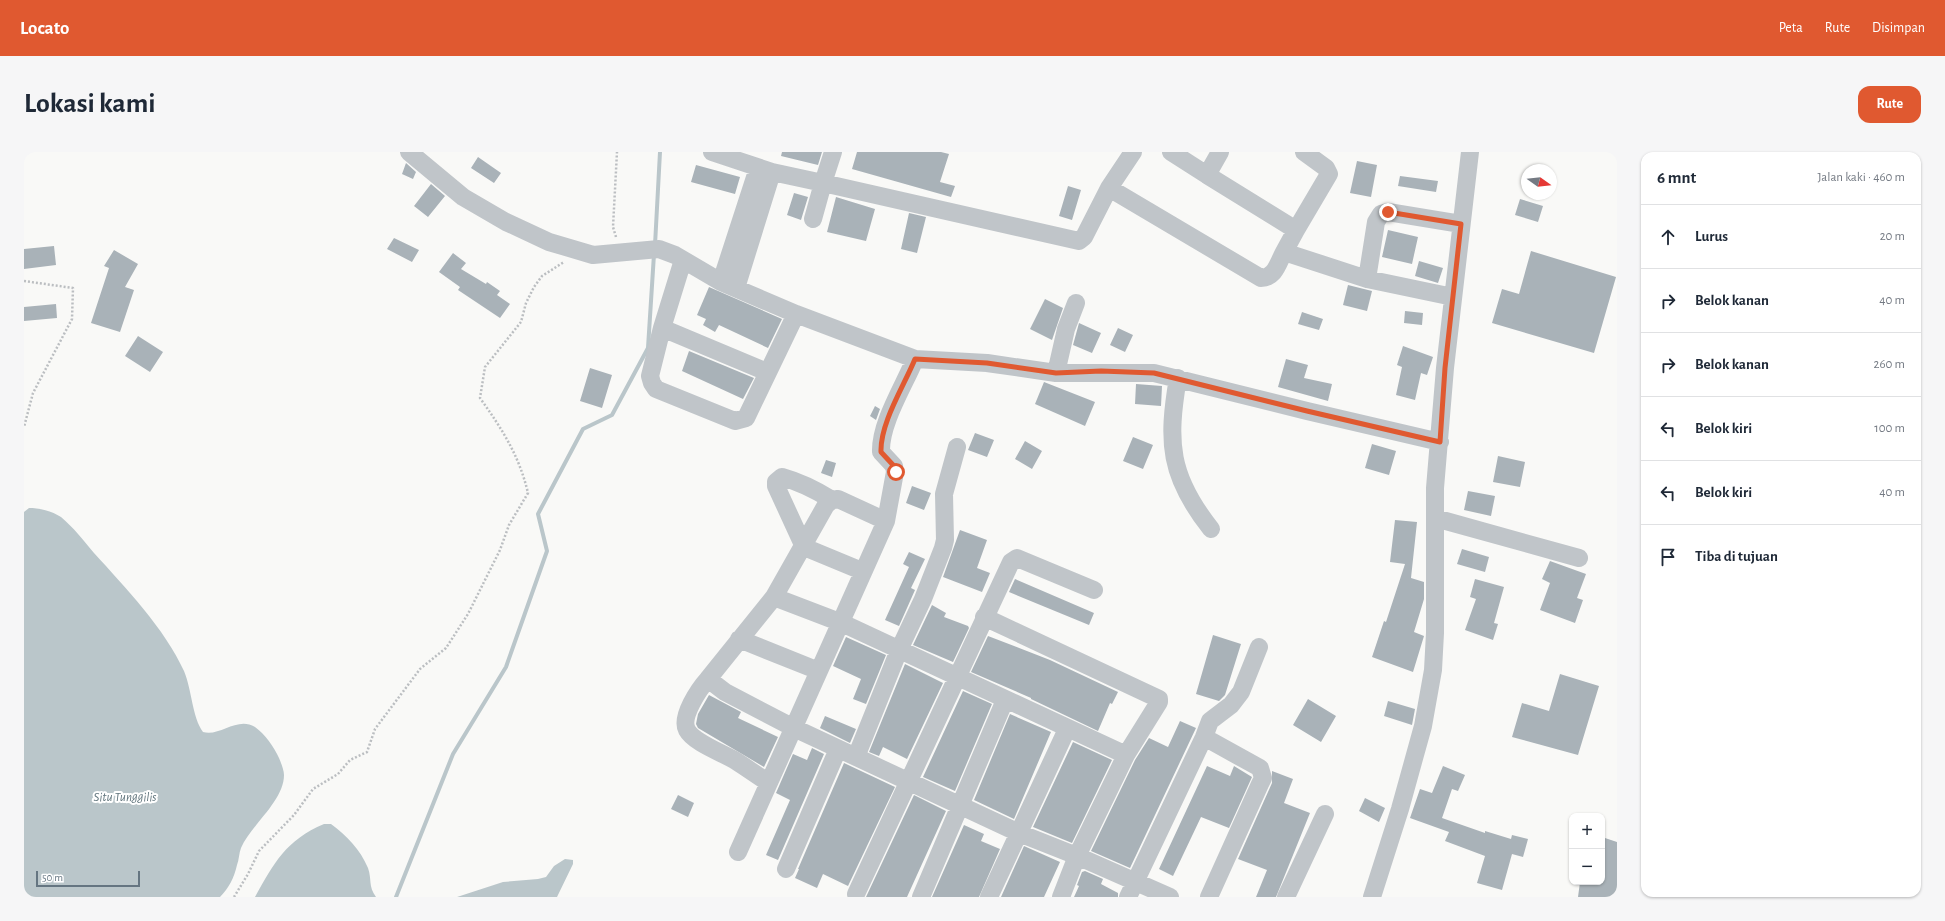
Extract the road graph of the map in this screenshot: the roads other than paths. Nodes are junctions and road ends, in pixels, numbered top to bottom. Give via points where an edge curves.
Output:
1 (409, 152) edge
2 (712, 152) edge
3 (833, 152) edge
4 (1133, 152) edge
5 (1171, 152) edge
6 (1220, 152) edge
7 (1304, 152) edge
8 (1470, 152) edge
9 (765, 170) junction
10 (1207, 175) junction
11 (822, 183) junction
12 (1109, 188) junction
13 (813, 218) dead end
14 (1461, 224) junction
15 (1296, 230) junction
16 (1284, 252) junction
17 (683, 260) junction
18 (1367, 279) junction
19 (728, 285) junction
20 (1453, 297) junction
21 (1076, 303) dead end
22 (796, 314) junction
23 (662, 328) junction
24 (915, 359) junction
25 (767, 372) junction
26 (1056, 373) junction
27 (1178, 378) junction
28 (1440, 442) junction
29 (957, 447) dead end
30 (832, 500) junction
31 (1434, 518) junction
32 (886, 520) junction
33 (1211, 529) dead end
34 (804, 547) junction
35 (1579, 558) dead end
36 (862, 571) junction
37 (1094, 590) dead end
38 (774, 597) junction
39 (984, 617) junction
40 (842, 623) junction
41 (739, 639) junction
42 (1259, 647) dead end
43 (898, 650) junction
44 (819, 672) junction
45 (956, 677) junction
46 (708, 679) junction
47 (1006, 700) junction
48 (794, 728) junction
49 (1067, 729) junction
50 (1204, 737) junction
51 (838, 749) junction
52 (1126, 755) junction
53 (856, 757) junction
54 (908, 781) junction
55 (769, 783) junction
56 (961, 806) junction
57 (1325, 814) dead end
58 (1019, 833) junction
59 (738, 852) dead end
60 (1077, 856) junction
61 (786, 869) dead end
62 (1132, 889) edge
63 (856, 894) dead end
64 (921, 897) edge
65 (989, 897) edge
66 (1061, 897) edge
67 (1170, 897) edge
68 (1209, 897) edge
69 (1286, 897) edge
70 (1372, 897) edge

1 - 17 street via 463,197 506,222 549,242 593,255 651,250
2 - 9 street
3 - 11 street
4 - 12 street
5 - 10 street
6 - 10 street
7 - 15 street via 1326,168 1329,174
8 - 14 street
9 - 11 street
9 - 19 street
10 - 15 street
11 - 12 street via 1079,241 1084,237
11 - 13 street
12 - 16 street via 1261,278 1267,278 1272,274
14 - 18 street via 1388,212 1381,214 1376,222
14 - 20 street
15 - 16 street
16 - 18 street
17 - 19 street
17 - 23 street
18 - 20 street
19 - 22 street
20 - 28 street
21 - 26 street via 1066,329
22 - 24 street
22 - 25 street
23 - 25 street
23 - 25 street via 650,376 656,389 734,421 746,418
24 - 26 street via 987,363
24 - 32 street via 889,416 880,446 881,452 896,472
26 - 27 street via 1154,373
27 - 28 street
27 - 33 street via 1173,410 1173,460 1191,501
28 - 31 street
29 - 43 street via 944,494 945,540 927,589
30 - 32 street via 838,499
30 - 34 street via 826,505
30 - 34 street via 811,487 786,478 782,477 776,482
31 - 35 street
31 - 70 street via 1433,670 1423,726
32 - 36 street via 875,549
34 - 36 street
34 - 38 street
36 - 40 street
37 - 39 street via 1017,558 1011,562
38 - 40 street
38 - 41 street
39 - 45 street
39 - 52 street via 1159,699
40 - 43 street
40 - 44 street
41 - 44 street
41 - 46 street
42 - 50 street via 1241,692 1231,705 1210,721
43 - 45 street
43 - 53 street
44 - 48 street
45 - 47 street
45 - 54 street
46 - 48 street via 725,692
46 - 55 street via 697,692 685,720 686,729 691,736 735,760
47 - 49 street
47 - 56 street
48 - 51 street
48 - 55 street
49 - 52 street
49 - 58 street
50 - 62 street
50 - 68 street via 1260,768 1262,772 1260,784
51 - 53 street
51 - 61 street
52 - 60 street
53 - 54 street
54 - 56 street
54 - 63 street
55 - 59 street
56 - 58 street
56 - 64 street
57 - 69 street
58 - 60 street
58 - 65 street
60 - 62 street
60 - 66 street
62 - 67 street

